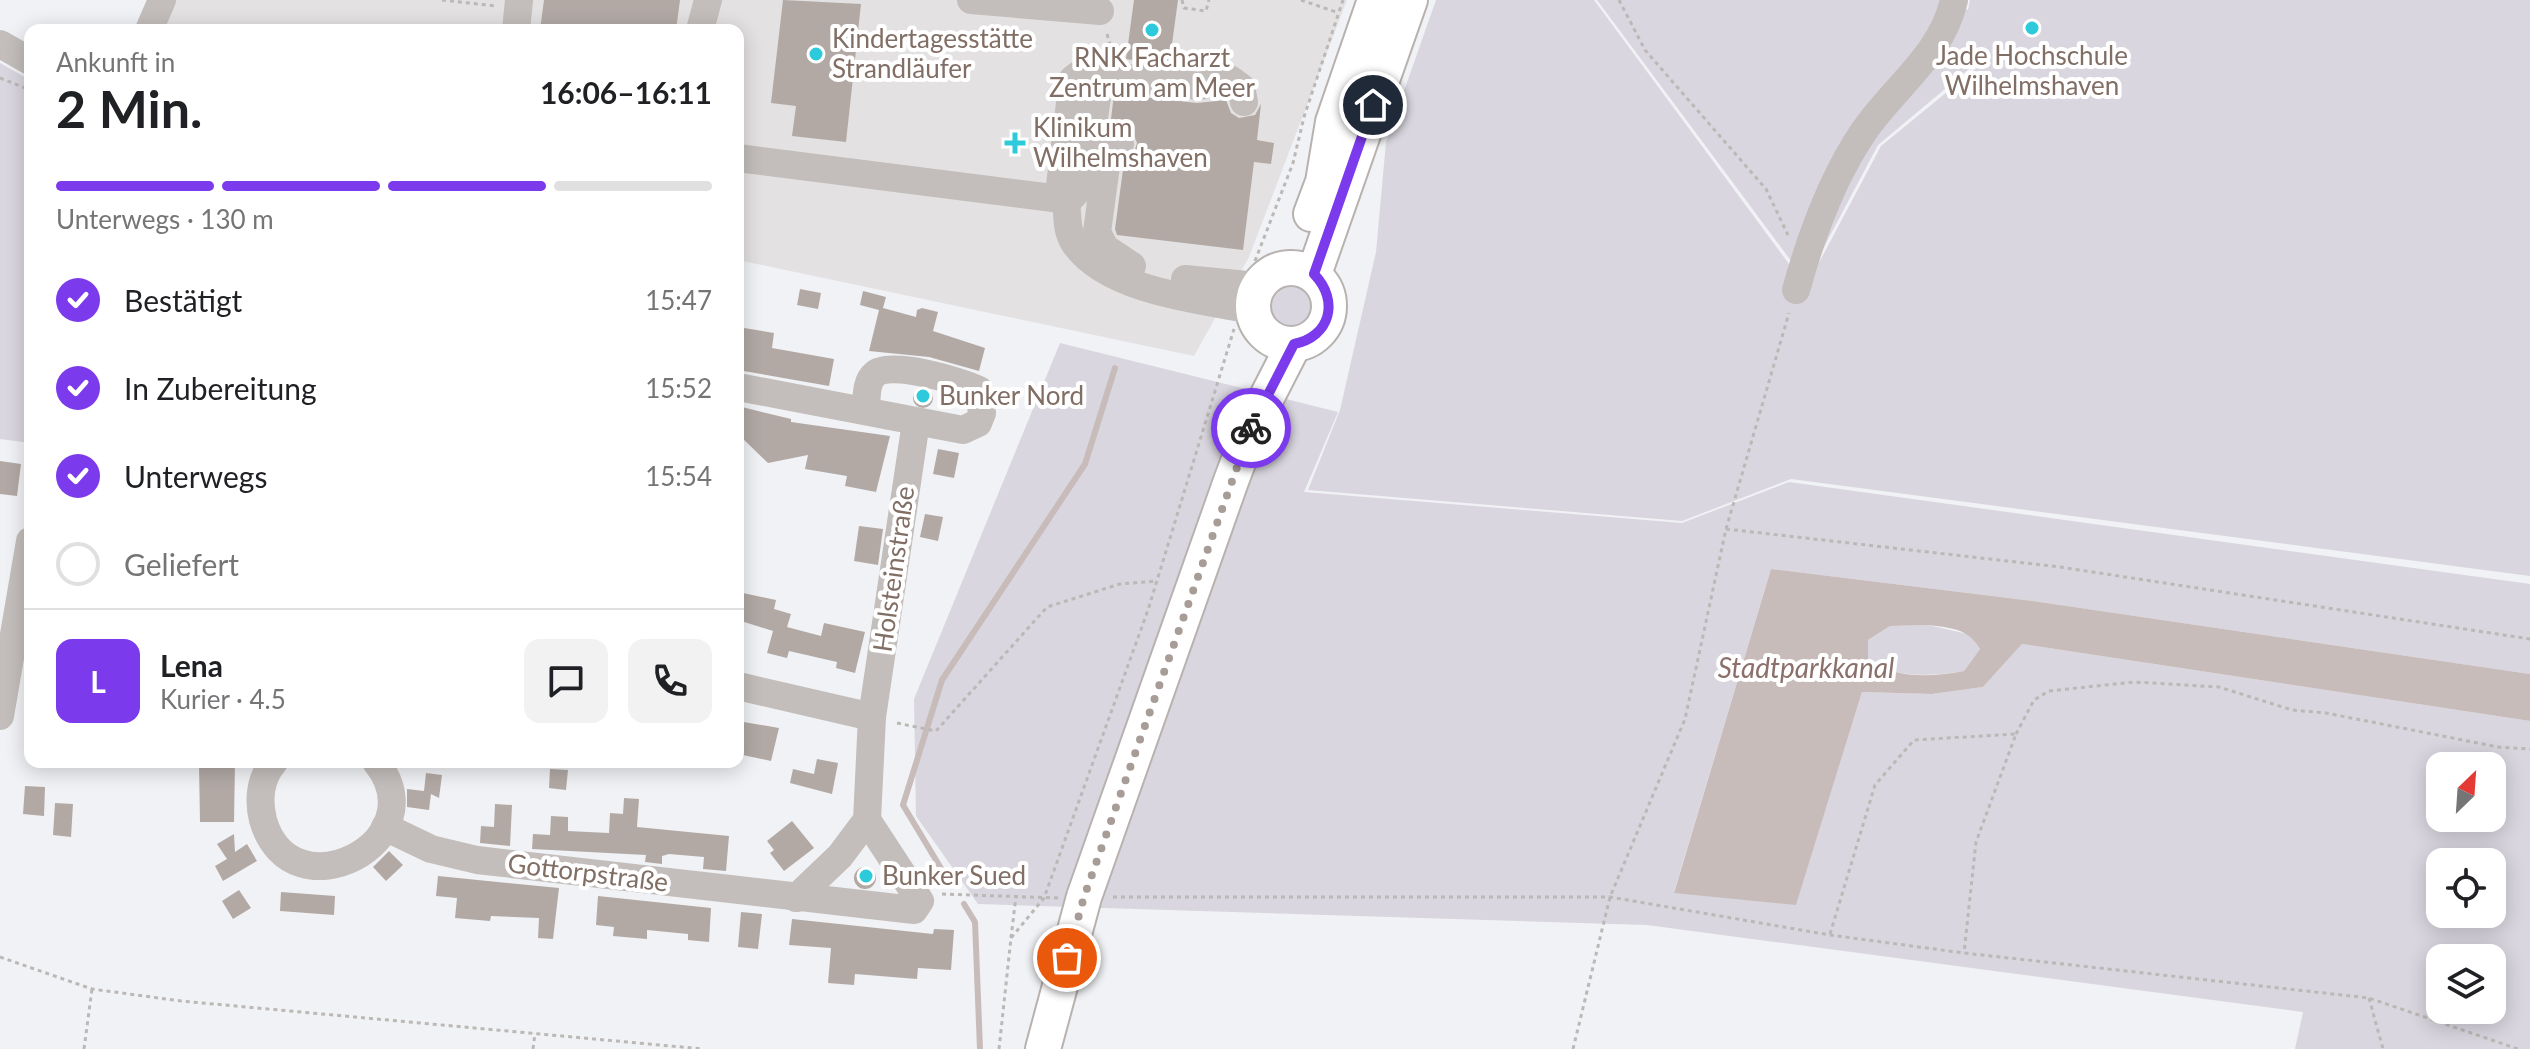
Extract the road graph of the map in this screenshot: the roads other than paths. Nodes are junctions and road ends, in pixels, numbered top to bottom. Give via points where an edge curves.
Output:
1 (162, 0) edge
2 (708, 0) edge
3 (971, 0) edge
4 (1375, 0) edge
5 (1410, 0) edge
6 (1954, 0) edge
7 (1100, 11) road end
8 (152, 24) edge
9 (702, 24) edge
10 (0, 44) edge
11 (24, 58) edge
12 (1244, 102) dead end
13 (1081, 121) junction
14 (1120, 144) dead end
15 (1089, 155) junction
16 (744, 159) edge
17 (1103, 180) junction
18 (1069, 200) junction
19 (1303, 271) junction
20 (1109, 272) junction
21 (1139, 272) junction
22 (1796, 290) road end
23 (1247, 295) junction
24 (1282, 342) junction
25 (744, 388) edge
26 (866, 410) junction
27 (916, 422) junction
28 (24, 569) edge
29 (10, 601) edge
30 (744, 687) edge
31 (0, 716) edge
32 (872, 717) junction
33 (271, 768) edge
34 (379, 768) edge
35 (867, 820) junction
36 (385, 827) junction
37 (796, 898) junction
38 (1043, 1049) edge

1 - 8 street
2 - 9 street
3 - 7 street
4 - 19 main road via 1333,122
5 - 19 main road
6 - 22 street via 1931,51 1855,145 1807,251
10 - 11 street
12 - 13 street via 1241,87 1230,79 1199,86 1108,76
13 - 15 street
13 - 18 street via 1060,185
14 - 17 street via 1108,151
15 - 17 street
15 - 18 street via 1085,183
16 - 18 street
17 - 21 street via 1097,232 1105,248
18 - 20 street via 1074,243
19 - 23 main road via 1279,269
19 - 24 main road via 1328,293 1329,317 1315,336
20 - 21 street
20 - 23 street via 1134,284
21 - 23 street
23 - 24 main road via 1256,321
24 - 38 main road via 1256,389 1251,428 1084,897
25 - 26 street
26 - 27 street
26 - 27 street via 867,387 875,373 890,367 979,390 978,423 963,430
27 - 32 street, Holsteinstraße
28 - 29 street
29 - 31 street
30 - 32 street
32 - 35 street
33 - 36 street via 261,787 260,808 278,847 295,860 316,867 357,859
34 - 36 street via 388,785
35 - 37 street via 840,856
35 - 37 street, Gottorpstraße via 920,901 910,911
36 - 37 street, Gottorpstraße via 431,849 477,860

